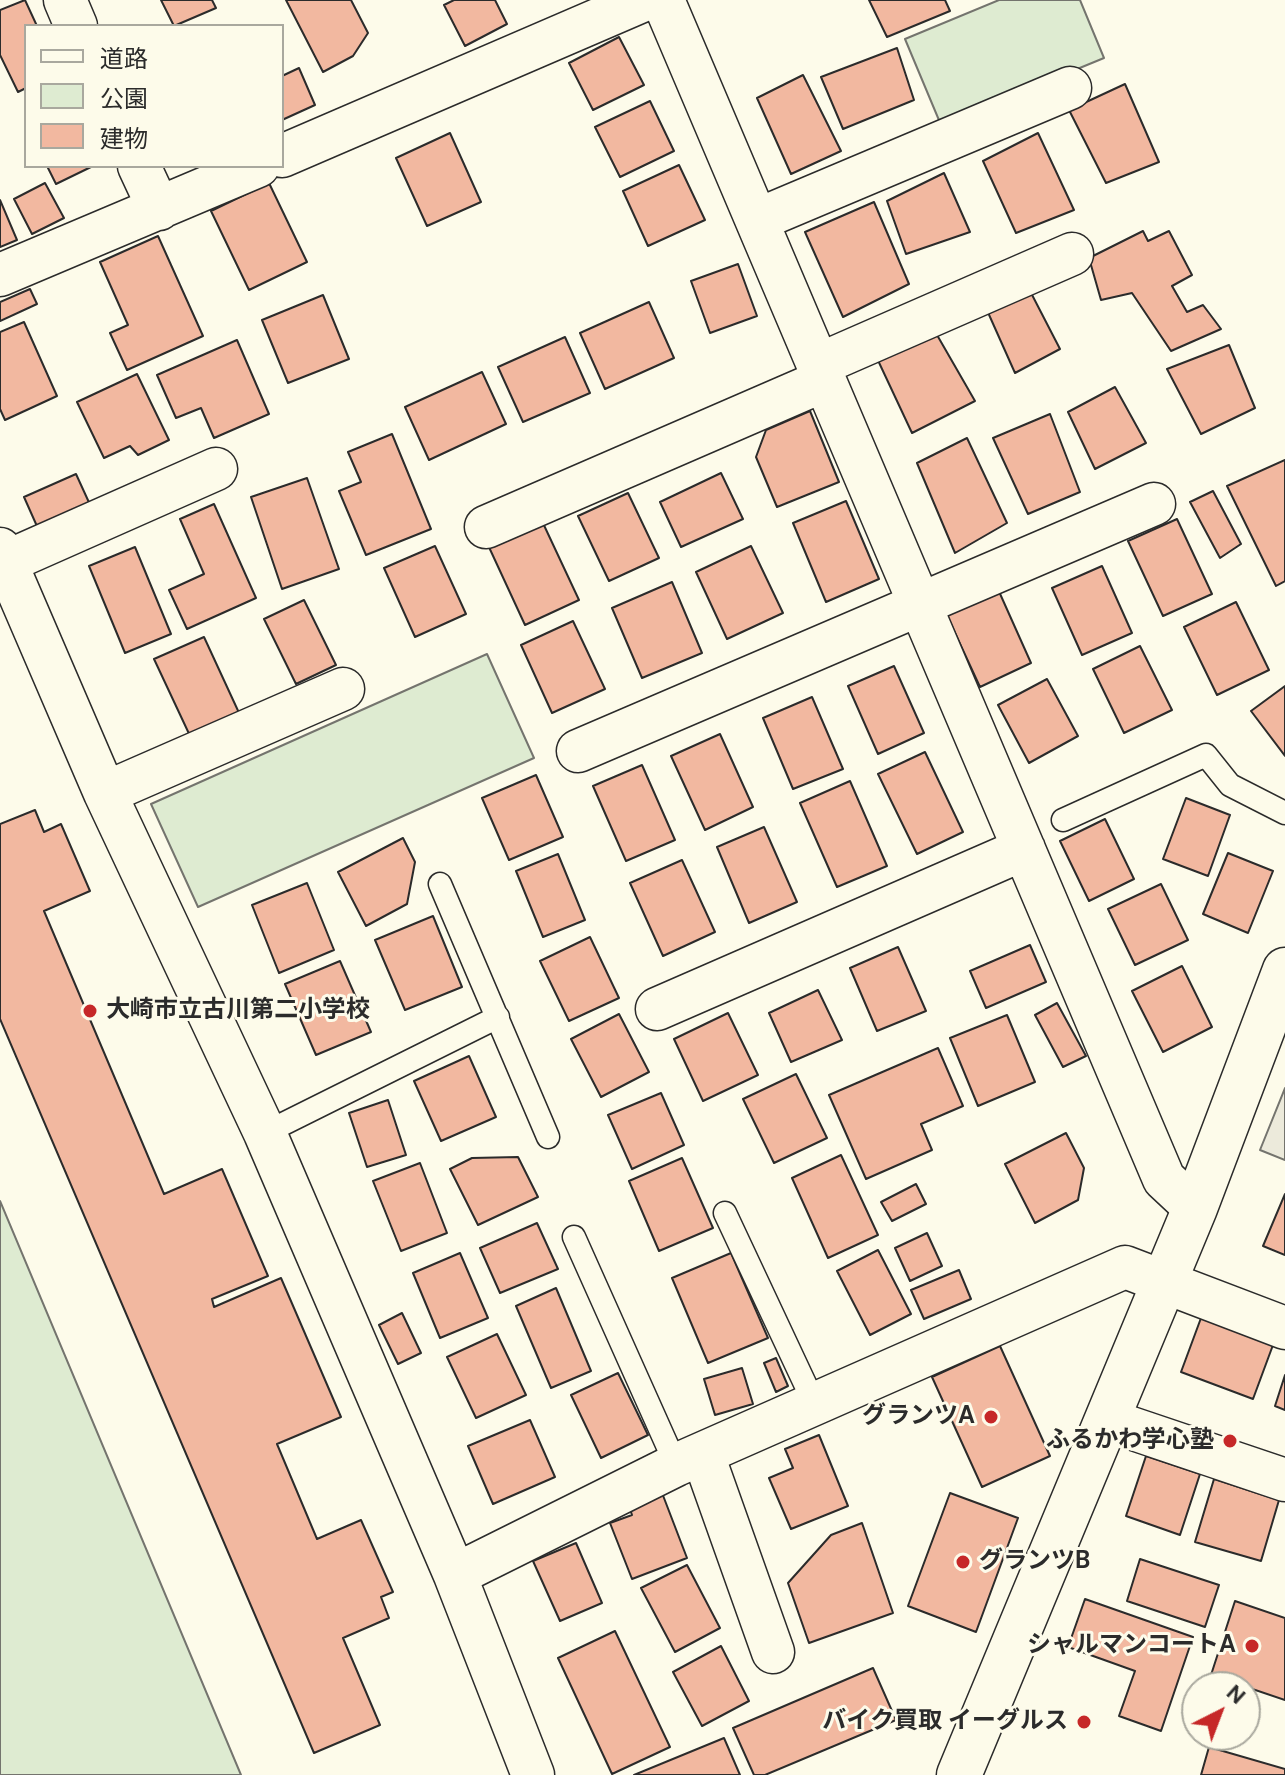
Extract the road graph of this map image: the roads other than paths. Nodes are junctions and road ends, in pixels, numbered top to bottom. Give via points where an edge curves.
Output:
1 (65, 0) edge
2 (644, 0) edge
3 (663, 0) edge
4 (75, 24) edge
5 (1070, 88) dead end
6 (284, 155) edge
7 (140, 168) edge
8 (253, 168) edge
9 (159, 209) junction
10 (757, 220) junction
11 (1072, 254) dead end
12 (0, 275) edge
13 (822, 372) junction
14 (216, 469) dead end
15 (1154, 504) dead end
16 (486, 527) dead end
17 (3, 556) edge
18 (921, 606) junction
19 (343, 689) dead end
20 (578, 751) dead end
21 (105, 793) junction
22 (1285, 813) edge
23 (1063, 820) dead end
24 (1024, 849) junction
25 (440, 884) dead end
26 (1285, 970) edge
27 (657, 1009) dead end
28 (498, 1017) junction
29 (265, 1133) junction
30 (548, 1137) dead end
31 (1195, 1208) junction
32 (725, 1213) dead end
33 (574, 1237) dead end
34 (1164, 1283) junction
35 (1285, 1328) edge
36 (815, 1405) junction
37 (1107, 1420) junction
38 (690, 1460) junction
39 (1285, 1480) edge
40 (455, 1575) junction
41 (773, 1652) dead end
42 (533, 1775) edge
43 (959, 1775) edge

1 - 4 street
2 - 6 street
3 - 10 street
5 - 10 street
7 - 9 street
8 - 9 street
9 - 12 street
10 - 13 street
11 - 13 street
13 - 16 street
13 - 18 street
14 - 17 street
15 - 18 street
17 - 21 street
18 - 20 street
18 - 24 street
19 - 21 street
21 - 29 street
22 - 23 lane via 1230,785 1206,755
24 - 27 street
24 - 31 street via 1164,1179
25 - 28 lane
26 - 31 street
28 - 29 lane
28 - 30 lane
29 - 40 street
31 - 34 street
32 - 36 lane
33 - 38 lane
34 - 35 street
34 - 36 street via 1125,1267
34 - 37 street
36 - 38 street
37 - 39 street
37 - 43 street
38 - 40 street
38 - 41 street
40 - 42 street

